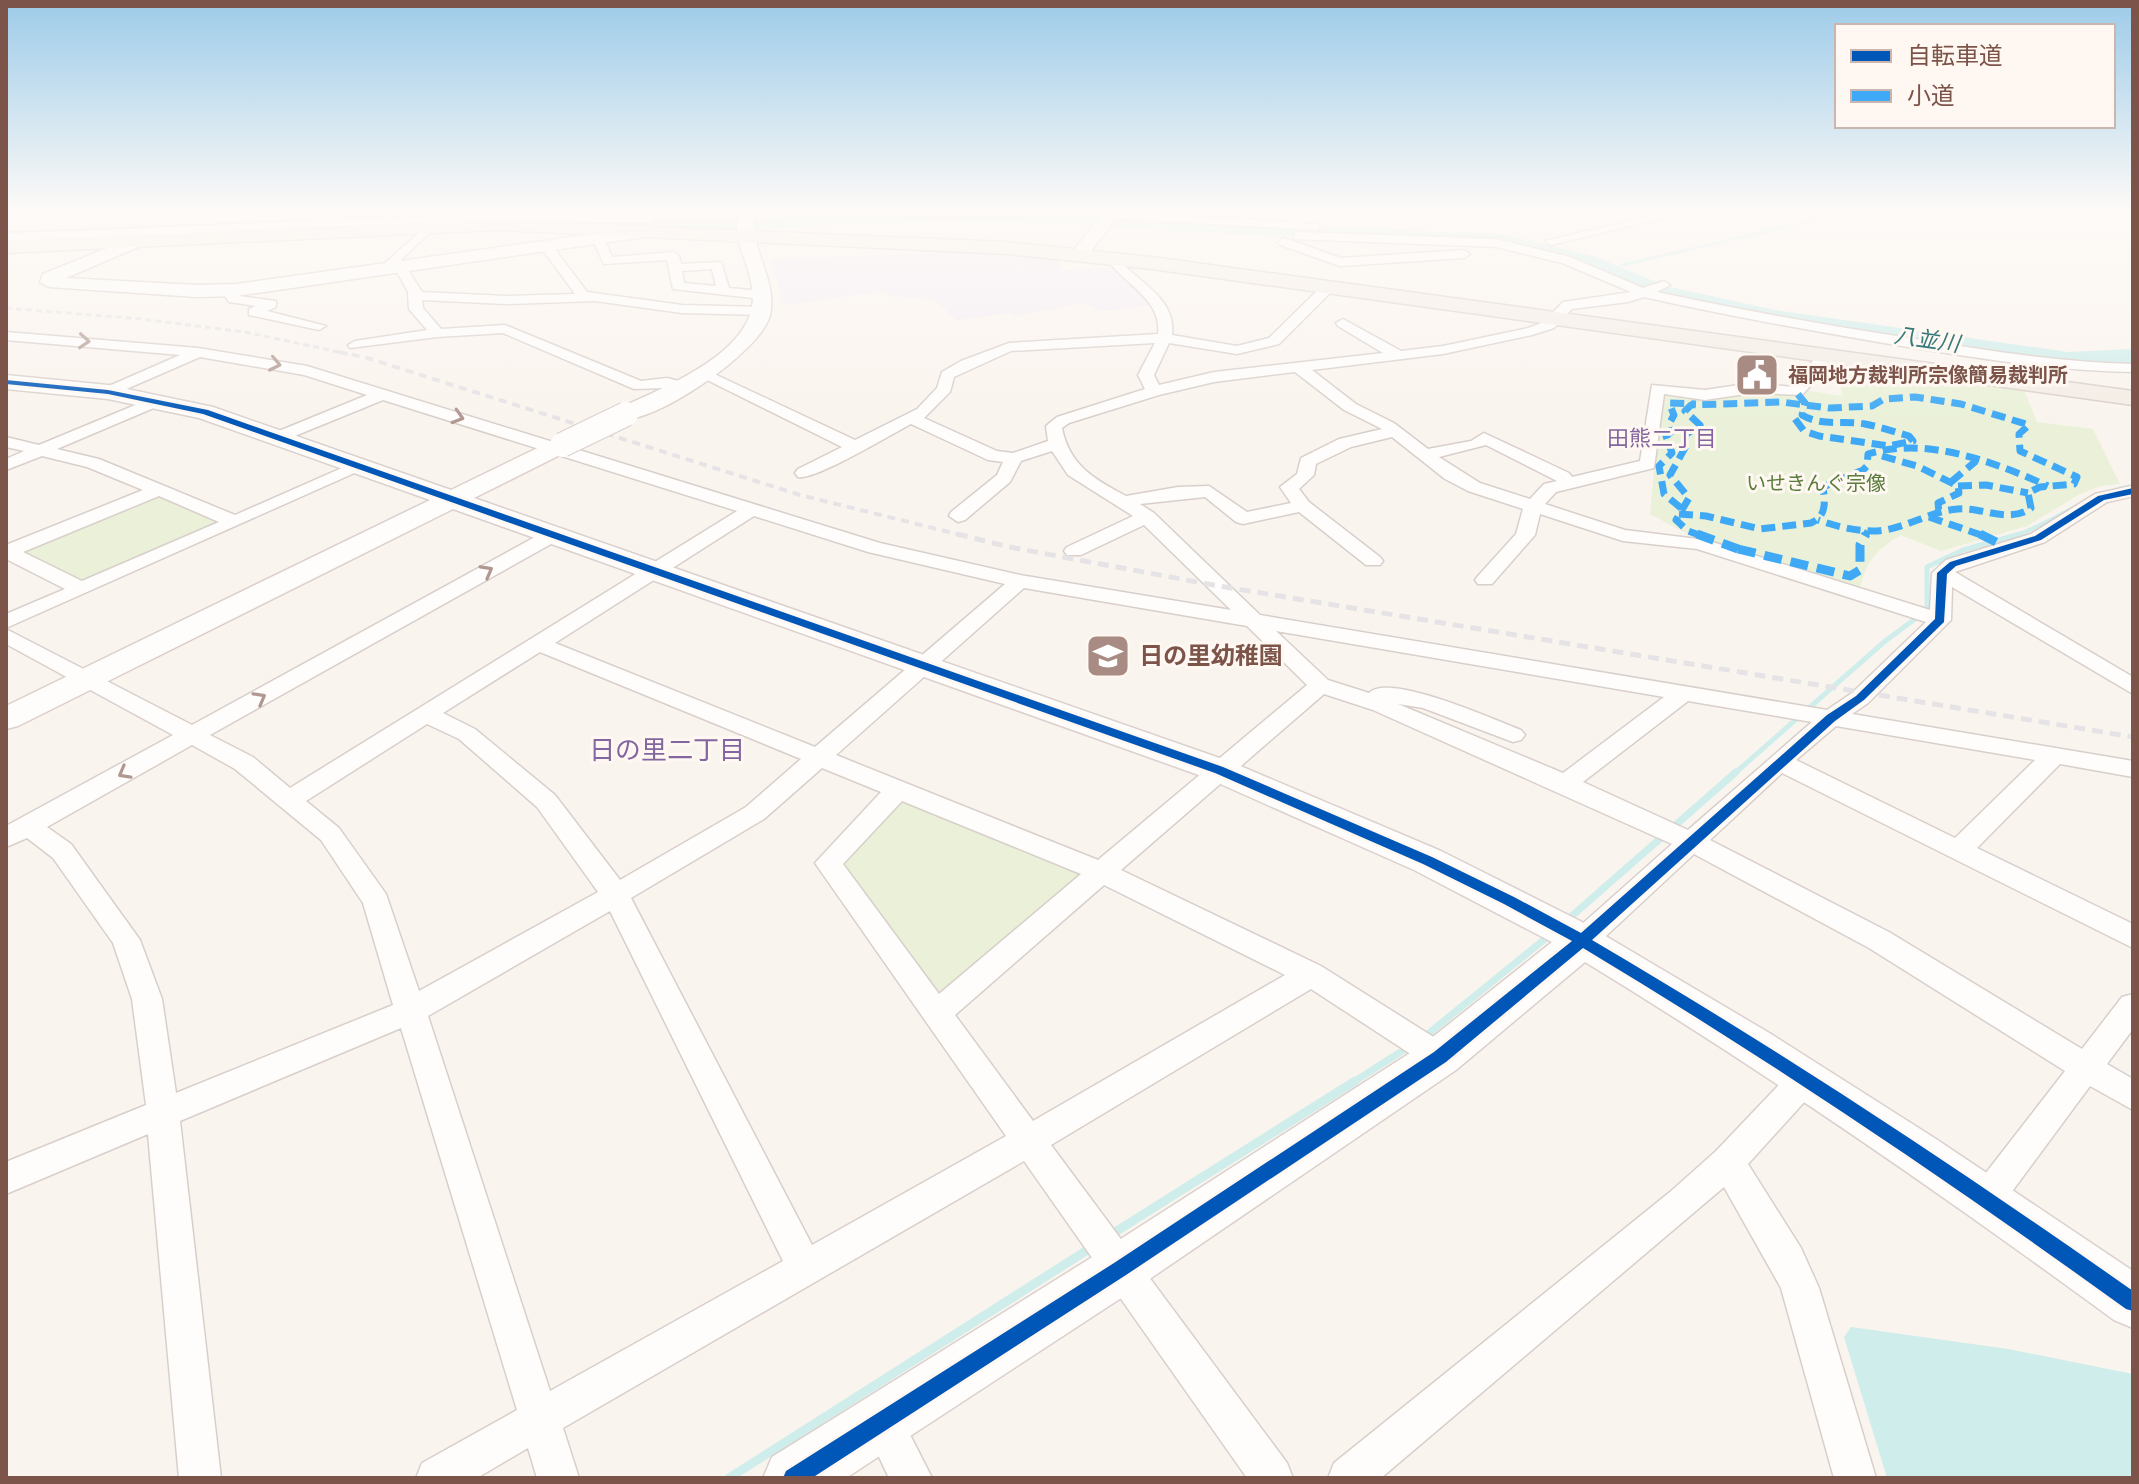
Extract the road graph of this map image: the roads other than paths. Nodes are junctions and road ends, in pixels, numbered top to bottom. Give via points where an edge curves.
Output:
1 (49, 281) edge
2 (300, 281) edge
3 (408, 281) edge
4 (571, 281) edge
5 (677, 281) edge
6 (721, 281) edge
7 (757, 281) edge
8 (1134, 281) edge
9 (1287, 281) edge
10 (1624, 281) edge
11 (1655, 281) edge
12 (1329, 287) junction
13 (236, 290) junction
14 (723, 290) junction
15 (1651, 291) junction
16 (416, 296) junction
17 (593, 297) junction
18 (762, 303) junction
19 (1555, 318) junction
20 (316, 321) dead end
21 (1343, 323) dead end
22 (437, 333) junction
23 (6, 336) edge
24 (1163, 338) junction
25 (355, 345) dead end
26 (1237, 350) junction
27 (198, 352) junction
28 (1398, 355) junction
29 (1823, 355) junction
30 (2133, 368) edge
31 (1301, 369) junction
32 (1252, 373) junction
33 (703, 374) junction
34 (6, 382) edge
35 (682, 386) junction
36 (1154, 391) junction
37 (108, 392) junction
38 (383, 394) junction
39 (2133, 398) edge
40 (157, 401) junction
41 (913, 419) junction
42 (1395, 431) junction
43 (280, 437) junction
44 (6, 442) edge
45 (1054, 445) junction
46 (559, 446) junction
47 (858, 448) junction
48 (41, 450) junction
49 (1427, 454) junction
50 (1014, 458) junction
51 (6, 465) edge
52 (359, 467) junction
53 (804, 473) dead end
54 (1563, 477) dead end
55 (159, 490) junction
56 (2133, 491) edge
57 (453, 499) junction
58 (1126, 501) junction
59 (1303, 506) junction
60 (1532, 508) junction
61 (751, 510) junction
62 (958, 516) dead end
63 (1147, 517) junction
64 (234, 521) junction
65 (553, 535) junction
66 (1074, 551) dead end
67 (7, 552) edge
68 (1373, 561) dead end
69 (655, 570) junction
70 (1942, 573) junction
71 (1485, 580) dead end
72 (1020, 581) junction
73 (81, 589) junction
74 (1940, 620) junction
75 (1252, 621) junction
76 (6, 622) edge
77 (6, 635) edge
78 (537, 643) junction
79 (923, 664) junction
80 (86, 679) junction
81 (1320, 685) junction
82 (2133, 687) edge
83 (1684, 693) junction
84 (1357, 697) junction
85 (424, 713) junction
86 (1813, 715) junction
87 (6, 719) edge
88 (1513, 735) dead end
89 (192, 736) junction
90 (2054, 756) junction
91 (817, 757) junction
92 (2133, 758) edge
93 (1779, 762) junction
94 (2133, 769) edge
95 (1219, 770) junction
96 (1565, 784) junction
97 (898, 790) junction
98 (290, 799) junction
99 (17, 832) edge
100 (1678, 835) junction
101 (1958, 851) junction
102 (1101, 872) junction
103 (615, 894) junction
104 (1568, 933) junction
105 (2133, 937) edge
106 (1311, 974) junction
107 (2133, 1006) edge
108 (412, 1010) junction
109 (937, 1013) junction
110 (1425, 1048) junction
111 (2087, 1068) junction
112 (1806, 1078) junction
113 (2133, 1096) edge
114 (163, 1113) junction
115 (1026, 1142) junction
116 (1728, 1162) junction
117 (6, 1178) edge
118 (1987, 1198) junction
119 (805, 1268) junction
120 (1120, 1269) junction
121 (2133, 1302) edge
122 (540, 1420) junction
123 (882, 1421) junction
124 (200, 1478) edge
125 (437, 1478) edge
126 (558, 1478) edge
127 (793, 1478) edge
128 (911, 1478) edge
129 (1272, 1478) edge
130 (1349, 1478) edge
131 (1855, 1478) edge

1 - 13 street
2 - 13 street
3 - 16 street
4 - 17 street via 578,292
5 - 14 street via 678,286
6 - 14 street
7 - 18 street
8 - 24 street via 1163,310
9 - 12 main road
10 - 15 street
11 - 15 street via 1664,285
12 - 19 main road
12 - 26 street via 1274,341
13 - 20 street via 234,299 271,304 254,312
14 - 18 street
15 - 19 street via 1568,305
15 - 30 street via 1800,326 2023,361
16 - 17 street
16 - 22 street via 416,309
17 - 18 street via 682,309
18 - 33 street via 754,330
19 - 28 street via 1532,331
19 - 29 main road
21 - 28 street
22 - 25 street
22 - 35 street via 505,329 639,386
23 -> 27 street
24 - 26 street
24 - 36 street via 1146,375
24 - 41 street via 1009,347 947,375 945,389
26 - 32 street
27 - 37 street
27 -> 38 street via 307,371
28 - 31 street
29 - 39 main road
29 - 60 street via 1820,368 1796,392 1752,388 1705,395 1657,388 1648,464 1550,488
31 - 32 street
31 - 42 street via 1350,407
32 - 36 street
33 - 35 street
33 - 47 street
34 - 37 street
35 - 46 street, bridge
36 - 45 street via 1063,420 1054,426
37 - 40 street
38 - 43 street
38 -> 46 street
40 - 43 street
40 - 48 street
41 - 47 street
41 - 50 street via 994,456
42 - 49 street
42 - 59 street via 1345,443 1307,462 1305,478 1289,487
43 - 52 street
44 - 48 street
45 - 50 street
45 - 58 street via 1071,471
46 - 57 street
46 - 61 street
47 - 53 street
48 - 51 street
48 - 55 street via 93,463
49 - 54 street via 1476,445 1484,438
49 - 60 street via 1474,487
50 - 62 street via 1004,478
52 - 57 street
52 - 64 street
55 - 64 street
55 - 67 street
56 - 70 street via 2101,498 2038,538 1953,564
57 - 65 street
57 - 80 street
58 - 59 street via 1209,491 1243,518
58 - 63 street
59 - 68 street
60 - 71 street via 1525,535
60 - 74 street via 1623,535 1699,544
61 - 69 street
61 - 72 street via 875,548
63 - 66 street
63 - 75 street
64 - 73 street
65 - 69 street
89 -> 65 street
67 - 73 street
69 - 78 street
69 - 79 street
70 - 74 street
70 - 82 street
72 - 75 street
72 - 79 street
73 - 76 street
74 - 86 street via 1860,698
75 - 81 street
75 - 83 street
77 - 80 street
78 - 85 street
78 - 91 street
79 - 91 street
79 - 95 street
80 - 87 street
80 - 89 street
81 - 84 street
81 - 95 street
83 - 86 street
83 - 96 street
84 - 88 street via 1379,694 1428,702
84 - 96 street
85 - 98 street
85 - 103 street via 467,734 546,801
86 - 90 street
86 - 93 street
89 - 98 street via 244,763
89 -> 99 street
90 - 92 street via 2082,752
90 - 94 street
90 - 101 street
91 - 97 street
91 - 103 street via 755,813
93 - 100 street
93 - 101 street
95 - 102 street
95 - 104 street via 1351,826
96 - 100 street
97 - 102 street
97 - 109 street via 828,863
98 - 108 street via 330,834 376,901
99 - 114 street via 62,851 126,940 147,999
100 - 104 street
100 - 111 street via 1879,940
101 - 105 street
102 - 106 street
102 - 109 street
103 - 108 street
103 - 119 street
104 - 110 street
104 - 112 street
106 - 110 street
106 - 115 street
107 - 111 street
108 - 114 street
108 - 122 street
109 - 115 street
110 - 120 street
111 - 113 street
111 - 118 street
112 - 116 street
112 - 118 street
114 - 117 street
114 - 124 street
115 - 119 street
115 - 120 street
116 - 130 street
116 - 131 street via 1800,1288
118 - 121 street
119 - 122 street
120 - 123 street
120 - 129 street
122 - 125 street
122 - 126 street
123 - 127 street
123 - 128 street

